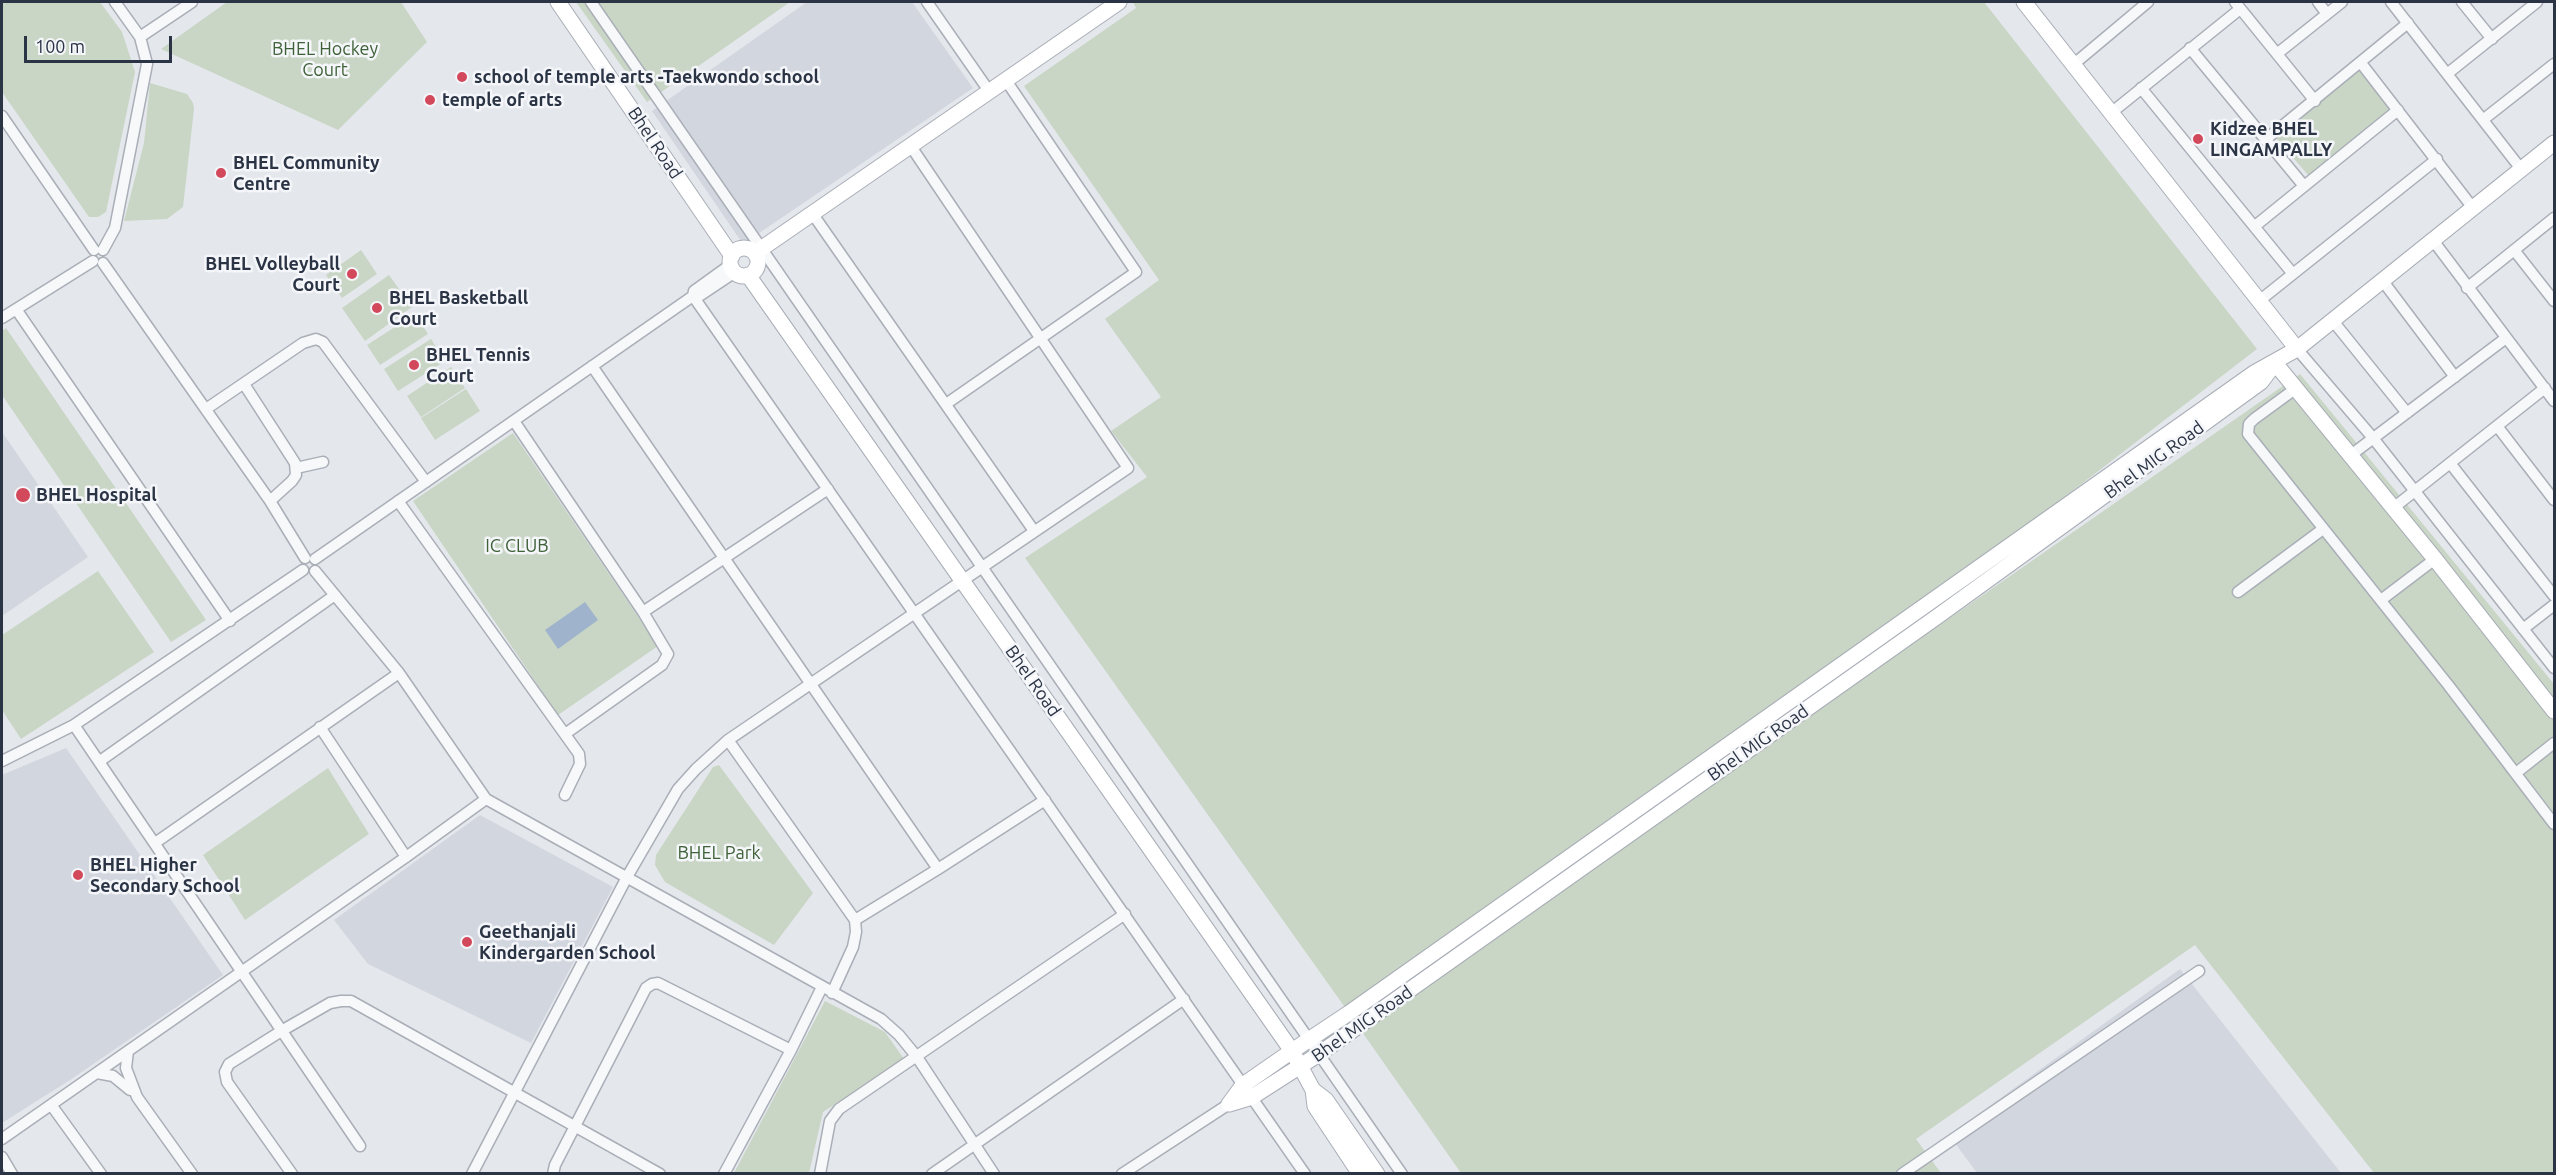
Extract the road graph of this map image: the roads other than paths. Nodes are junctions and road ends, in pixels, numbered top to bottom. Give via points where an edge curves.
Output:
1 (115, 2) edge
2 (192, 2) edge
3 (558, 2) edge
4 (591, 2) edge
5 (927, 2) edge
6 (1119, 2) edge
7 (2148, 2) edge
8 (2318, 2) edge
9 (2342, 2) edge
10 (2391, 2) edge
11 (2462, 2) edge
12 (2537, 2) edge
13 (2031, 4) edge
14 (2237, 5) edge
15 (2327, 14) junction
16 (2408, 23) junction
17 (140, 37) junction
18 (2492, 39) junction
19 (2190, 48) junction
20 (2278, 53) junction
21 (2361, 63) junction
22 (2074, 64) junction
23 (2554, 64) edge
24 (2447, 74) junction
25 (1005, 79) junction
26 (2141, 88) junction
27 (989, 91) junction
28 (2315, 101) junction
29 (2398, 110) junction
30 (2111, 113) junction
31 (2, 116) edge
32 (2484, 119) junction
33 (2265, 140) junction
34 (2554, 143) edge
35 (910, 145) junction
36 (2437, 159) junction
37 (2521, 169) junction
38 (2304, 186) junction
39 (2473, 208) junction
40 (812, 213) junction
41 (2554, 218) edge
42 (2255, 226) junction
43 (2432, 239) junction
44 (758, 250) junction
45 (2514, 250) junction
46 (98, 256) junction
47 (736, 267) junction
48 (2293, 274) junction
49 (2382, 279) junction
50 (2467, 288) junction
51 (693, 296) junction
52 (2259, 301) junction
53 (2554, 301) edge
54 (16, 309) junction
55 (2, 318) edge
56 (2333, 321) junction
57 (1041, 338) junction
58 (2506, 338) junction
59 (2297, 349) junction
60 (2275, 363) junction
61 (592, 366) junction
62 (2455, 377) junction
63 (244, 384) junction
64 (2545, 388) junction
65 (2295, 389) junction
66 (2554, 401) edge
67 (946, 405) junction
68 (206, 409) junction
69 (2407, 413) junction
70 (514, 421) junction
71 (2497, 426) junction
72 (2373, 438) junction
73 (2351, 455) junction
74 (323, 462) dead end
75 (2450, 463) junction
76 (296, 468) junction
77 (426, 482) junction
78 (828, 489) junction
79 (2415, 490) junction
80 (2554, 500) edge
81 (270, 501) junction
82 (399, 501) junction
83 (2392, 509) junction
84 (2323, 529) junction
85 (1034, 531) junction
86 (724, 558) junction
87 (2435, 559) junction
88 (310, 564) junction
89 (982, 566) junction
90 (963, 580) junction
91 (2238, 592) dead end
92 (335, 595) junction
93 (2554, 596) edge
94 (2381, 600) junction
95 (2554, 605) edge
96 (643, 612) junction
97 (914, 612) junction
98 (230, 621) junction
99 (2523, 629) junction
100 (2554, 668) edge
101 (399, 673) junction
102 (811, 684) junction
103 (2554, 711) edge
104 (75, 725) junction
105 (320, 728) junction
106 (565, 734) junction
107 (728, 740) junction
108 (2554, 742) edge
109 (2, 761) edge
110 (100, 761) junction
111 (2516, 773) junction
112 (565, 795) dead end
113 (486, 799) junction
114 (1045, 800) junction
115 (2554, 824) edge
116 (155, 843) junction
117 (406, 857) junction
118 (938, 869) junction
119 (627, 877) junction
120 (1125, 914) junction
121 (855, 920) junction
122 (2199, 971) dead end
123 (243, 972) junction
124 (822, 987) junction
125 (832, 993) junction
126 (1184, 999) junction
127 (283, 1030) junction
128 (1310, 1040) junction
129 (791, 1050) junction
130 (128, 1051) junction
131 (1292, 1051) junction
132 (1319, 1054) junction
133 (917, 1057) junction
134 (1301, 1066) junction
135 (98, 1073) junction
136 (1312, 1090) junction
137 (1248, 1091) junction
138 (515, 1092) junction
139 (137, 1097) junction
140 (1229, 1104) joint
141 (52, 1106) junction
142 (576, 1126) junction
143 (2, 1139) edge
144 (973, 1144) junction
145 (360, 1146) dead end
146 (2, 1157) edge
147 (12, 1173) edge
148 (101, 1173) edge
149 (192, 1173) edge
150 (292, 1173) edge
151 (472, 1173) edge
152 (553, 1173) edge
153 (660, 1173) edge
154 (724, 1173) edge
155 (820, 1173) edge
156 (932, 1173) edge
157 (994, 1173) edge
158 (1122, 1173) edge
159 (1305, 1173) edge
160 (1360, 1173) edge
161 (1377, 1173) edge
162 (1402, 1173) edge
163 (1902, 1173) edge

1 - 17 street
2 - 17 street
3 - 47 street, Bhel Road
4 - 44 street via 677,123
5 - 27 street
6 - 25 street
7 - 22 street
8 - 15 street
9 - 15 street
10 - 16 street
11 - 18 street
12 - 18 street
13 - 22 street
14 - 19 street
14 - 20 street
15 - 20 street
16 - 21 street
16 - 24 street
17 - 46 street via 147,64 115,228
18 - 24 street
19 - 26 street
19 - 33 street
20 - 28 street
21 - 28 street
21 - 29 street
22 - 30 street
23 - 32 street
24 - 32 street
25 - 27 street
25 - 57 street via 1136,272
26 - 30 street
26 - 42 street
27 - 35 street
28 - 33 street
29 - 36 street
29 - 38 street
30 - 52 street
31 - 46 street
32 - 37 street
33 - 38 street
34 - 37 street, Bhel MIG Road
35 - 40 street
35 - 57 street
36 - 39 street
36 - 48 street
37 - 39 street, Bhel MIG Road
38 - 42 street
39 - 43 street, Bhel MIG Road
40 - 44 street
40 - 67 street
41 - 45 street
42 - 48 street
43 - 49 street, Bhel MIG Road
43 - 50 street
44 - 47 street via 742,248
44 - 47 street via 757,266
44 - 89 street
45 - 50 street
45 - 53 street
46 - 54 street
46 - 68 street
47 - 51 street via 698,297
47 - 90 street, Bhel Road
48 - 52 street
49 - 56 street, Bhel MIG Road
49 - 62 street
50 - 58 street
51 - 61 street
51 - 78 street
52 - 59 street
54 - 55 street
54 - 98 street
56 - 59 street, Bhel MIG Road
56 - 69 street
57 - 67 street
57 - 85 street via 1128,468
58 - 62 street
58 - 64 street
59 - 60 street, Bhel MIG Road
59 - 72 street
60 - 65 street
60 - 128 street, Bhel MIG Road via 2254,373 2033,528
60 - 132 street, Bhel MIG Road via 2261,382 1957,603
61 - 70 street
61 - 86 street
62 - 69 street
63 - 68 street
63 - 76 street
63 - 77 street via 303,343 316,339 323,342
64 - 66 street
64 - 71 street
65 - 73 street
65 - 84 street via 2254,419 2248,434
67 - 85 street
68 - 81 street
69 - 72 street
70 - 77 street
70 - 96 street
71 - 75 street
71 - 80 street
72 - 73 street
72 - 79 street
73 - 83 street
74 - 76 street
75 - 79 street
75 - 93 street
76 - 81 street via 292,480
77 - 82 street
78 - 86 street
78 - 97 street
79 - 83 street
79 - 99 street
81 - 88 street
82 - 88 street
82 - 106 street
83 - 87 street
84 - 91 street
84 - 94 street
85 - 89 street
86 - 96 street
86 - 102 street
87 - 94 street
87 - 103 street
88 - 92 street
88 - 98 street
89 - 90 street
89 - 128 street
90 - 97 street
90 - 131 street, Bhel Road
92 - 101 street
92 - 110 street
94 - 111 street
95 - 99 street
96 - 106 street via 668,654 662,665
97 - 102 street
97 - 114 street
98 - 104 street
99 - 100 street
101 - 105 street
101 - 113 street
102 - 107 street
102 - 118 street
104 - 109 street
104 - 110 street
105 - 116 street
105 - 117 street
106 - 112 street via 580,759
107 - 119 street via 678,789
107 - 121 street
108 - 111 street
110 - 116 street
111 - 115 street
113 - 117 street
113 - 119 street
114 - 118 street
114 - 120 street
116 - 123 street
117 - 123 street
118 - 121 street
119 - 124 street
119 - 138 street
120 - 126 street
120 - 133 street
121 - 125 street via 853,947
122 - 163 street
123 - 127 street
123 - 130 street
124 - 125 street
124 - 129 street
125 - 133 street via 881,1019
126 - 137 street
126 - 144 street
127 - 138 street via 330,1003 351,1001
127 - 145 street
127 - 150 street via 229,1064 225,1072 227,1082
128 - 131 street, Bhel MIG Road
128 - 132 street
129 - 142 street via 658,983 652,984 646,988
129 - 154 street
130 - 135 street
130 - 139 street via 126,1068
131 - 134 street, Bhel Road
131 - 137 street, Bhel MIG Road
132 - 134 street, Bhel MIG Road
132 - 162 street
133 - 144 street
133 - 155 street via 833,1114
134 - 136 street, Bhel Road
134 - 137 street, Bhel MIG Road
135 - 139 street via 113,1076
135 - 141 street
136 - 160 street, Bhel Road via 1315,1106
136 - 161 street, Bhel Road via 1326,1100
137 - 140 street, Bhel MIG Road
137 - 159 street
138 - 142 street
138 - 151 street
139 - 149 street
140 - 158 street, Bhel MIG Road
141 - 143 street
141 - 148 street
142 - 152 street
142 - 153 street
144 - 156 street
144 - 157 street
146 - 147 street

